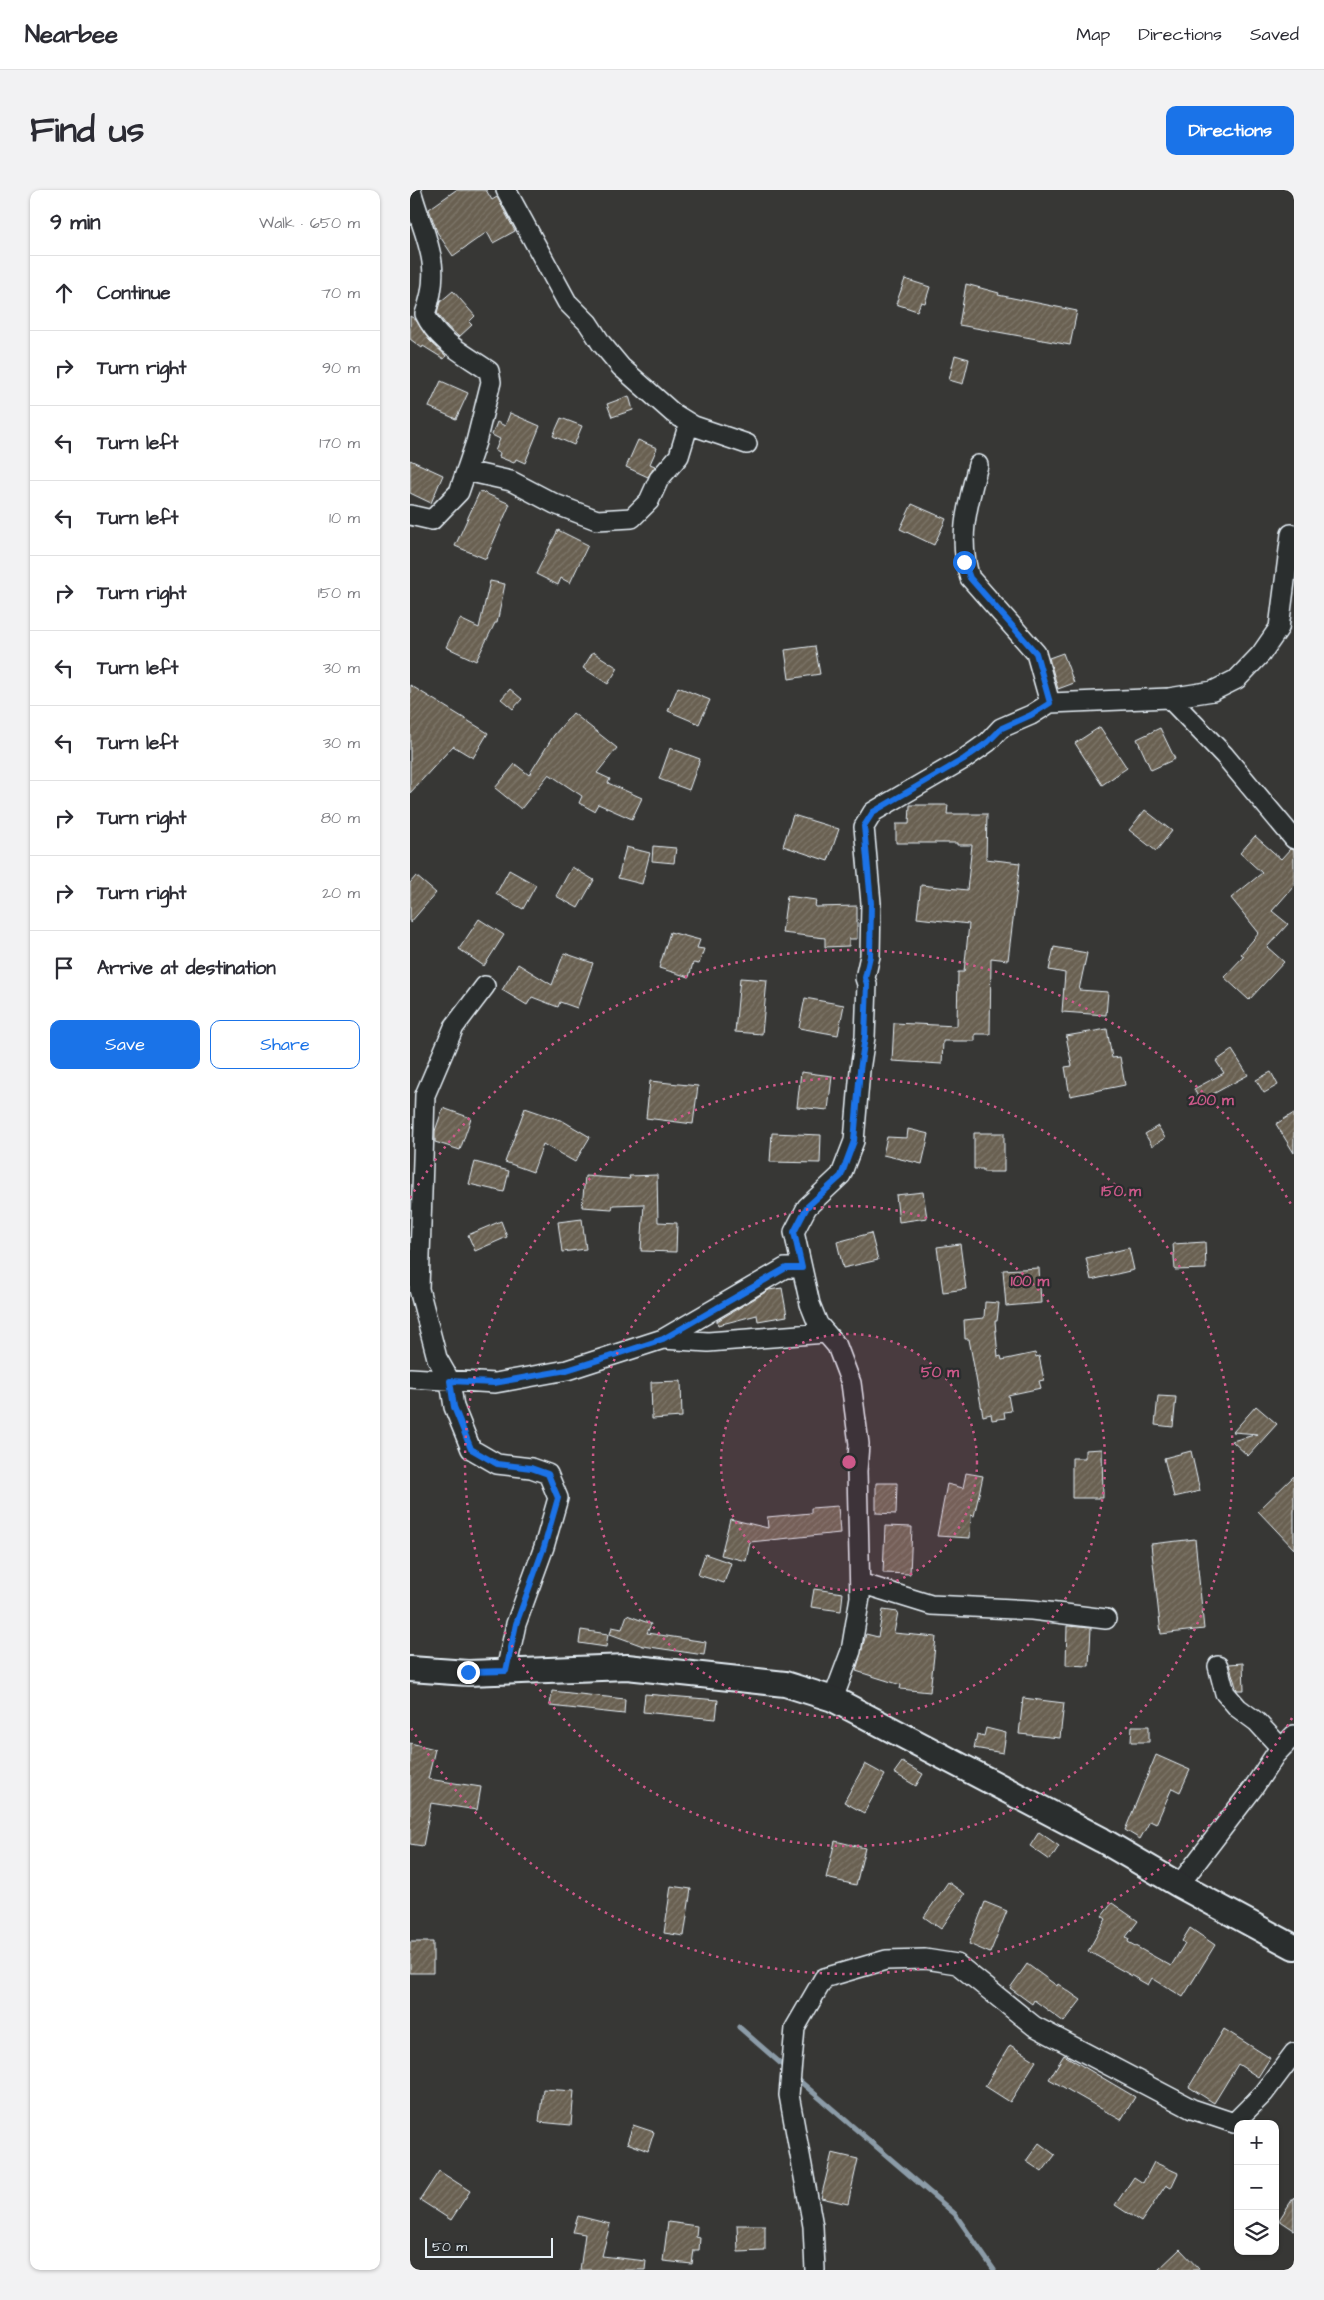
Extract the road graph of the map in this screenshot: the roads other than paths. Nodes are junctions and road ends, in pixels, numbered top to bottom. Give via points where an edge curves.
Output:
1 (411, 190) edge
2 (506, 190) edge
3 (689, 423) junction
4 (747, 444) dead end
5 (978, 465) dead end
6 (466, 471) junction
7 (410, 515) edge
8 (1291, 534) dead end
9 (1169, 698) junction
10 (1050, 703) junction
11 (1294, 840) edge
12 (485, 986) dead end
13 (802, 1268) junction
14 (826, 1333) junction
15 (663, 1339) junction
16 (410, 1378) edge
17 (450, 1381) junction
18 (860, 1583) junction
19 (1106, 1619) dead end
20 (1218, 1666) dead end
21 (410, 1668) edge
22 (506, 1671) junction
23 (833, 1699) junction
24 (1288, 1741) edge
25 (1178, 1885) junction
26 (1294, 1947) edge
27 (1294, 2053) edge
28 (815, 2270) edge

1 - 6 street via 433,261 434,279 425,314 444,340 489,371 491,382
2 - 3 street via 567,302 588,323 621,367
3 - 4 street
3 - 6 street via 679,456 659,479 649,501 632,518 597,520 555,504 511,481
5 - 10 street via 965,510 964,562 970,578 1036,653
6 - 7 street via 459,492 432,520
8 - 9 street via 1279,628 1261,654 1237,679 1213,691
9 - 10 street
9 - 11 street via 1224,755
10 - 13 street via 1002,728 964,759 873,812 864,826 871,903 870,956 865,978 865,1037 854,1141 841,1176 807,1207 794,1232
12 - 17 street via 454,1027 425,1095 418,1289 437,1358
13 - 14 street via 810,1304 818,1324
13 - 15 street via 786,1268
14 - 15 street via 708,1342
14 - 18 street via 840,1353 852,1392 859,1444
15 - 17 street via 567,1370 494,1383
16 - 17 street
17 - 22 street via 454,1407 471,1449 497,1464 531,1468 548,1474 558,1498 516,1624
18 - 19 street via 931,1605 1032,1610
18 - 23 street via 851,1651
20 - 24 street via 1225,1694 1238,1708
21 - 22 street
22 - 23 street via 627,1667 786,1684
23 - 25 street via 1102,1840
24 - 25 street
25 - 26 street
27 - 28 street via 1264,2093 1234,2123 1192,2109 1034,2026 957,1964 925,1959 886,1960 824,1978 795,2028 789,2095 813,2226

